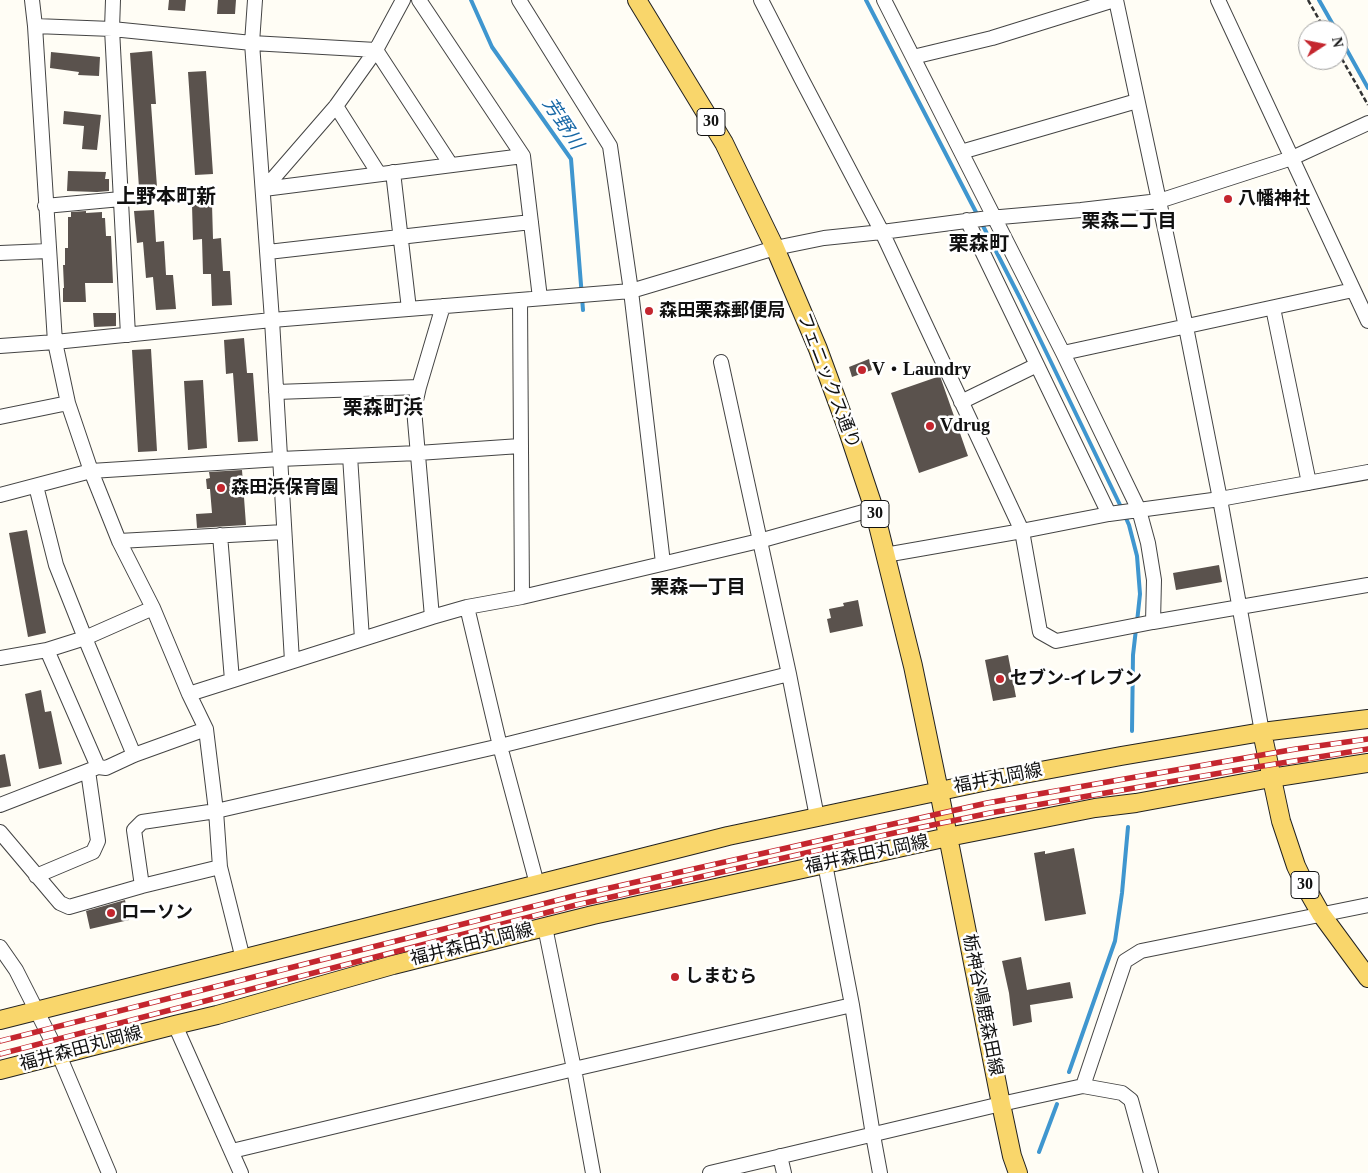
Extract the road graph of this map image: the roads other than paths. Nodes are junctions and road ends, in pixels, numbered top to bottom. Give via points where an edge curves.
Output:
1 (32, 0) edge
2 (113, 0) edge
3 (255, 0) edge
4 (403, 0) edge
5 (419, 0) edge
6 (519, 0) edge
7 (637, 0) edge
8 (762, 0) edge
9 (884, 0) edge
10 (1115, 0) edge
11 (1218, 0) edge
12 (35, 26) junction
13 (112, 29) junction
14 (252, 43) junction
15 (376, 50) junction
16 (913, 57) junction
17 (1137, 101) junction
18 (336, 106) junction
19 (1368, 123) edge
20 (961, 152) junction
21 (523, 156) junction
22 (1292, 158) junction
23 (451, 165) junction
24 (386, 173) junction
25 (264, 189) junction
26 (121, 199) junction
27 (1159, 201) junction
28 (45, 206) junction
29 (992, 218) junction
30 (967, 220) junction
31 (532, 222) junction
32 (882, 232) junction
33 (401, 236) junction
34 (775, 248) junction
35 (48, 251) junction
36 (268, 252) junction
37 (0, 253) edge
38 (1353, 290) junction
39 (631, 291) junction
40 (540, 298) junction
41 (520, 300) junction
42 (443, 306) junction
43 (1273, 308) junction
44 (409, 309) junction
45 (272, 320) junction
46 (1368, 320) edge
47 (1186, 327) junction
48 (128, 335) junction
49 (54, 342) junction
50 (0, 346) edge
51 (1063, 353) junction
52 (721, 362) dead end
53 (1037, 365) junction
54 (419, 387) junction
55 (276, 392) junction
56 (68, 402) junction
57 (961, 402) junction
58 (0, 417) edge
59 (520, 446) junction
60 (418, 453) junction
61 (350, 456) junction
62 (280, 459) junction
63 (91, 471) junction
64 (1368, 472) edge
65 (1308, 483) junction
66 (36, 486) junction
67 (0, 496) edge
68 (1220, 499) junction
69 (874, 509) junction
70 (1139, 510) junction
71 (1109, 514) junction
72 (1022, 531) junction
73 (284, 532) junction
74 (220, 536) junction
75 (759, 540) junction
76 (119, 541) junction
77 (885, 555) junction
78 (663, 563) junction
79 (1368, 584) edge
80 (522, 597) junction
81 (467, 607) junction
82 (1240, 607) junction
83 (153, 608) junction
84 (432, 617) junction
85 (1153, 622) junction
86 (85, 638) junction
87 (362, 639) junction
88 (47, 650) junction
89 (0, 658) edge
90 (292, 662) junction
91 (789, 674) junction
92 (232, 680) junction
93 (189, 694) junction
94 (1368, 719) edge
95 (206, 729) junction
96 (1262, 732) junction
97 (500, 746) junction
98 (134, 755) junction
99 (1368, 763) edge
100 (93, 769) junction
101 (1271, 778) junction
102 (939, 792) junction
103 (0, 805) edge
104 (216, 812) junction
105 (818, 817) junction
106 (0, 832) edge
107 (948, 837) junction
108 (825, 864) junction
109 (220, 867) junction
110 (36, 876) junction
111 (537, 884) junction
112 (142, 886) junction
113 (1368, 905) edge
114 (1321, 914) junction
115 (545, 927) junction
116 (0, 948) edge
117 (243, 959) junction
118 (1368, 978) edge
119 (852, 1005) junction
120 (36, 1010) junction
121 (0, 1020) edge
122 (175, 1025) junction
123 (59, 1055) junction
124 (574, 1069) junction
125 (0, 1070) edge
126 (1083, 1086) junction
127 (1001, 1104) junction
128 (873, 1135) junction
129 (232, 1151) junction
130 (780, 1156) junction
131 (109, 1173) edge
132 (241, 1173) edge
133 (593, 1173) edge
134 (710, 1173) edge
135 (784, 1173) edge
136 (880, 1173) edge
137 (1018, 1173) edge
138 (1150, 1173) edge

1 - 12 street
2 - 13 street
3 - 14 street
4 - 15 street
5 - 21 street
6 - 39 street via 610,146
7 - 34 main road, フェニックス通り / 30 via 724,143
8 - 32 street
9 - 16 street
10 - 16 street via 992,38
10 - 17 street
11 - 22 street
12 - 13 street
12 - 28 street
13 - 14 street
13 - 26 street
14 - 15 street
14 - 25 street
15 - 18 street
15 - 23 street
16 - 20 street
17 - 20 street
17 - 27 street
18 - 24 street
18 - 25 street
19 - 22 street
20 - 29 street
21 - 23 street
21 - 31 street
22 - 27 street
22 - 38 street
23 - 24 street
24 - 25 street
24 - 33 street
25 - 36 street
26 - 28 street
26 - 48 street
27 - 29 street
27 - 47 street
28 - 35 street
29 - 30 street
29 - 51 street
30 - 32 street
30 - 53 street
31 - 33 street
31 - 40 street
32 - 34 street via 824,238
32 - 57 street
33 - 36 street
33 - 44 street
34 - 39 street
34 - 69 main road, フェニックス通り / 30 via 818,349
35 - 37 street
35 - 49 street
36 - 45 street
38 - 43 street
38 - 46 street
39 - 40 street
39 - 78 street
40 - 41 street
41 - 42 street
41 - 59 street
42 - 44 street
42 - 54 street
43 - 47 street
43 - 65 street
44 - 45 street
45 - 48 street
45 - 55 street
47 - 51 street
47 - 68 street
48 - 49 street
49 - 50 street
49 - 56 street
51 - 70 street
52 - 75 street
53 - 57 street
53 - 71 street
54 - 55 street
54 - 60 street via 414,409
55 - 62 street
56 - 58 street
56 - 63 street
57 - 72 street
59 - 60 street
59 - 80 street
60 - 61 street
60 - 84 street
61 - 62 street
61 - 87 street
62 - 63 street
62 - 73 street
63 - 66 street
63 - 76 street
64 - 65 street
65 - 68 street
66 - 67 street
66 - 86 street via 56,565
68 - 70 street
68 - 82 street
69 - 75 street
69 - 77 main road, フェニックス通り / 30
70 - 71 street
70 - 85 street via 1154,580
71 - 72 street
72 - 77 street
72 - 85 street via 1040,632 1056,641
73 - 74 street
73 - 90 street
74 - 76 street
74 - 92 street
75 - 78 street
75 - 91 street
76 - 83 street
77 - 102 main road, フェニックス通り / 30 via 913,666
78 - 80 street
79 - 82 street
80 - 81 street
81 - 84 street
81 - 97 street
82 - 85 street
82 - 96 street
83 - 86 street
83 - 93 street
84 - 87 street
86 - 88 street
86 - 98 street
87 - 90 street
88 - 89 street
88 - 100 street
90 - 92 street
91 - 97 street
91 - 105 street
92 - 93 street
93 - 95 street
94 - 96 main road
95 - 98 street
95 - 104 street
96 - 101 main road, 30
96 - 102 main road, 福井丸岡線
97 - 104 street
97 - 111 street
98 - 100 street via 106,768
99 - 101 main road
100 - 103 street
100 - 110 street via 98,841 93,852
101 - 107 main road
101 - 114 main road, 30 via 1288,845
102 - 105 main road
102 - 107 main road, 福井丸岡線 / 30
104 - 109 street
104 - 112 street via 142,822 134,830
105 - 111 main road
106 - 110 street
107 - 108 main road, 福井森田丸岡線
107 - 127 main road, 栃神谷鳴鹿森田線
108 - 115 main road, 福井森田丸岡線
108 - 119 street
109 - 112 street
109 - 117 street
110 - 112 street via 60,903 69,907
111 - 117 main road
113 - 114 street
114 - 118 main road, 30
114 - 126 street via 1140,951 1126,961
115 - 122 main road, 福井森田丸岡線
115 - 124 street
116 - 120 street via 16,970
117 - 120 main road
119 - 124 street
119 - 128 street
120 - 121 main road
120 - 123 street
122 - 123 main road, 福井森田丸岡線
122 - 129 street
123 - 125 main road, 福井森田丸岡線
123 - 131 street
124 - 129 street
124 - 133 street
126 - 127 street
126 - 138 street via 1122,1093 1131,1100
127 - 128 street
127 - 137 main road, 栃神谷鳴鹿森田線
128 - 130 street
128 - 136 street
129 - 132 street
130 - 134 street
130 - 135 street

